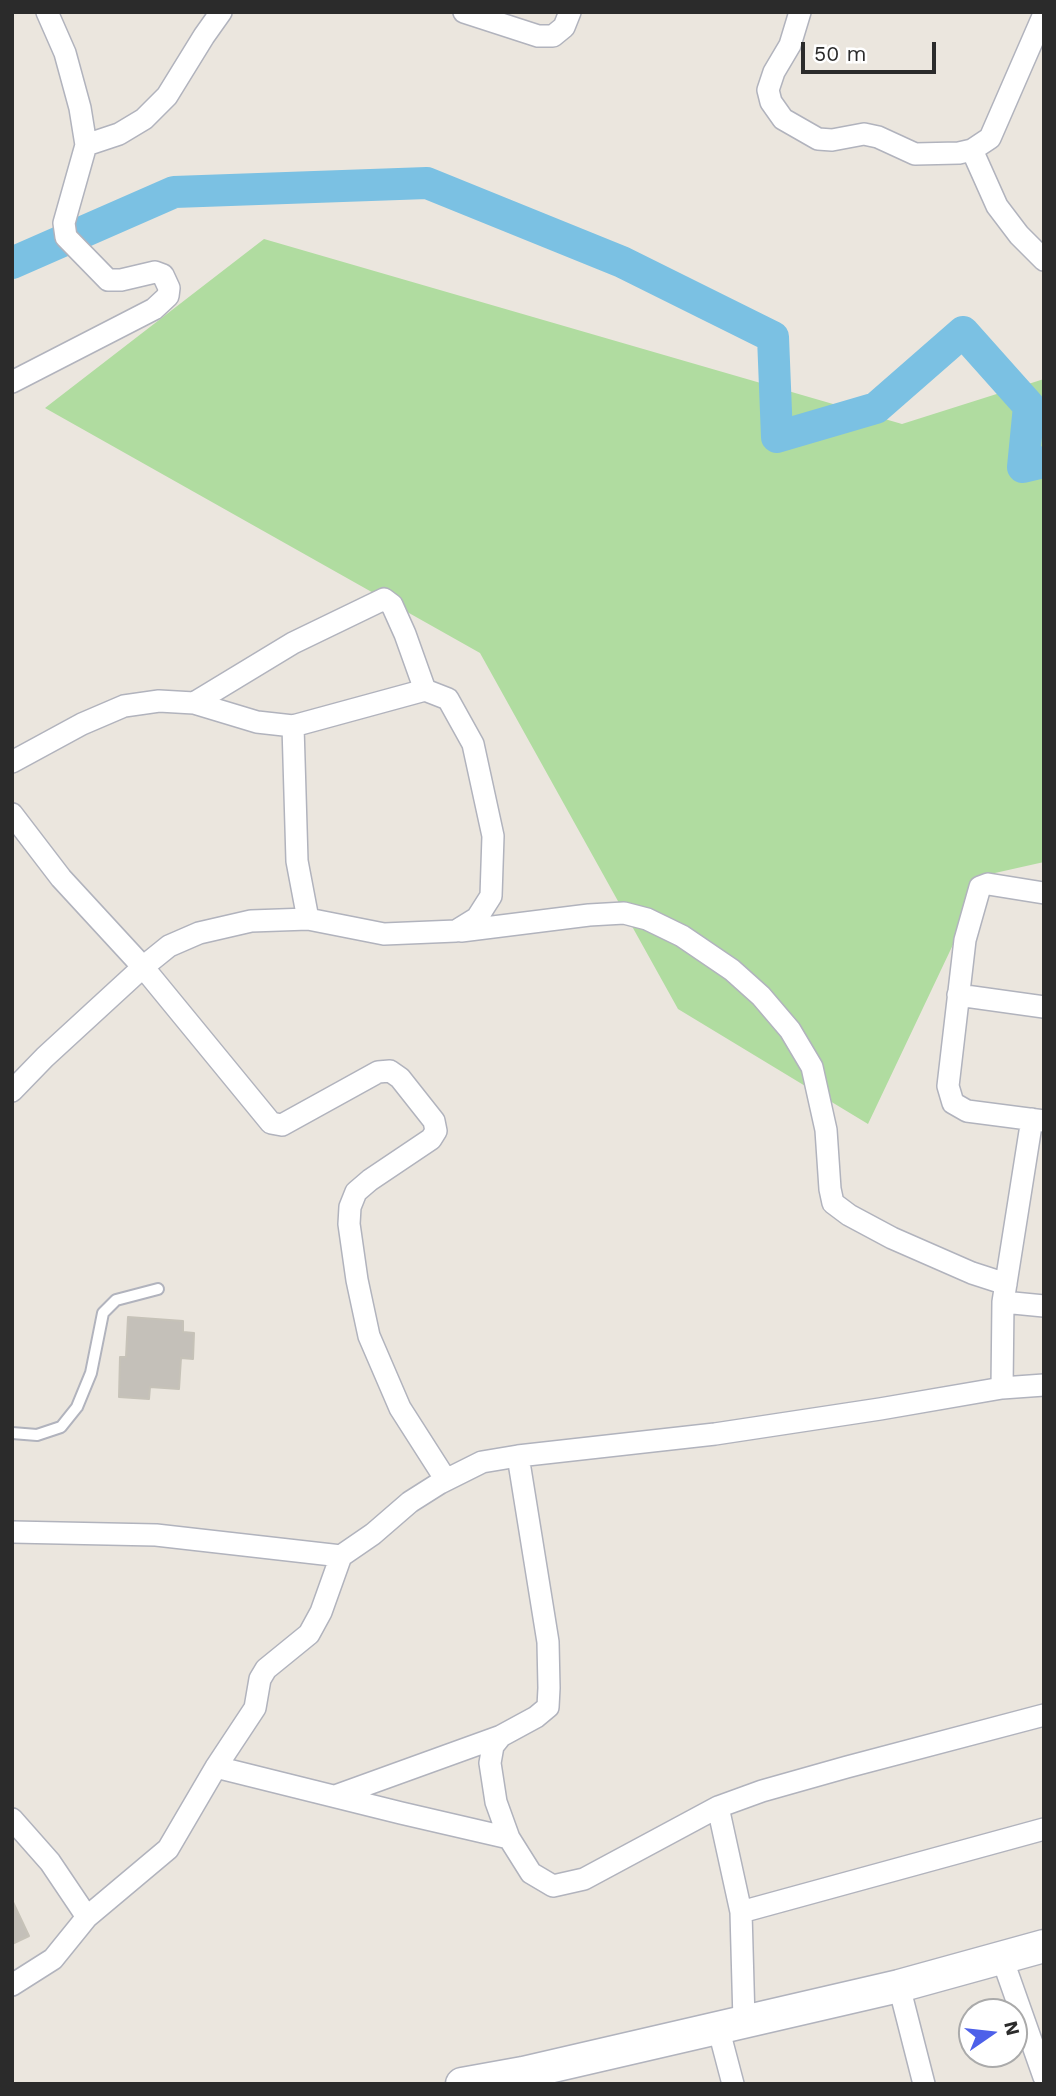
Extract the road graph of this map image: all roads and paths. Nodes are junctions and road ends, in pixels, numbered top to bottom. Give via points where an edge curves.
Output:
1 (47, 12) edge
2 (221, 12) edge
3 (464, 12) edge
4 (570, 12) edge
5 (800, 12) edge
6 (1044, 14) edge
7 (86, 145) junction
8 (972, 150) junction
9 (1044, 260) edge
10 (12, 382) edge
11 (425, 690) junction
12 (194, 703) junction
13 (293, 726) junction
14 (12, 762) edge
15 (12, 814) edge
16 (1044, 893) edge
17 (308, 919) junction
18 (456, 931) junction
19 (143, 967) junction
20 (958, 995) junction
21 (1044, 1007) edge
22 (12, 1091) edge
23 (1038, 1120) edge
24 (158, 1289) dead end
25 (1004, 1293) junction
26 (1044, 1306) edge
27 (1044, 1385) edge
28 (1002, 1388) junction
29 (12, 1433) edge
30 (518, 1456) junction
31 (446, 1480) junction
32 (12, 1532) edge
33 (341, 1556) junction
34 (1044, 1715) edge
35 (501, 1736) junction
36 (216, 1767) junction
37 (335, 1796) junction
38 (718, 1807) junction
39 (12, 1819) edge
40 (1044, 1829) edge
41 (509, 1838) junction
42 (741, 1912) junction
43 (87, 1917) junction
44 (1044, 1946) edge
45 (1002, 1958) junction
46 (12, 1985) edge
47 (899, 1986) junction
48 (731, 2024) junction
49 (1044, 2075) edge
50 (462, 2084) edge
51 (733, 2084) edge
52 (924, 2084) edge

1 - 7 street via 65,53
2 - 7 street via 167,96 144,119
3 - 4 street via 538,36 552,36 564,27
5 - 8 street via 768,90 783,119 818,139 864,134 915,154
6 - 8 street via 990,138
7 - 10 street via 64,222 66,237 108,280 155,272 163,275 168,296 154,309
8 - 9 street via 997,206
11 - 12 street via 401,624 384,599 293,643
11 - 13 street
11 - 18 street via 448,699 473,744 493,836 491,895 477,918
12 - 13 street via 257,722
12 - 14 street via 124,706
13 - 17 street via 298,861
15 - 19 street via 61,878
16 - 20 street via 988,884 980,887 965,940
17 - 18 street via 384,934
17 - 19 street via 251,921 199,933 169,946
18 - 25 street via 624,914 682,936 733,970 761,996 790,1030 812,1067 826,1130 833,1203
19 - 22 street
19 - 31 street via 271,1123 282,1125 378,1072 390,1071 434,1121 436,1131 431,1139 356,1192 349,1224 369,1336 400,1408
20 - 21 street
20 - 23 street via 948,1087 953,1104 967,1111
23 - 25 street
24 - 29 lane via 116,1300 103,1313 91,1373 77,1407 61,1427 37,1435
25 - 26 street
25 - 28 street
27 - 28 street
28 - 30 street via 715,1434
30 - 31 street via 482,1462
30 - 35 street via 548,1642 548,1707
31 - 33 street
32 - 33 street via 156,1535
33 - 36 street via 309,1634 260,1679 255,1708
34 - 38 street
35 - 37 street
35 - 41 street via 493,1746 490,1763 496,1802
36 - 37 street
36 - 43 street via 167,1849
37 - 41 street
38 - 41 street via 584,1879 553,1886 531,1873
38 - 42 street
39 - 43 street via 50,1862
40 - 42 street
42 - 48 street
43 - 46 street via 53,1959
44 - 45 street
45 - 47 street
45 - 49 street
47 - 48 street
47 - 52 street
48 - 50 street
48 - 51 street

